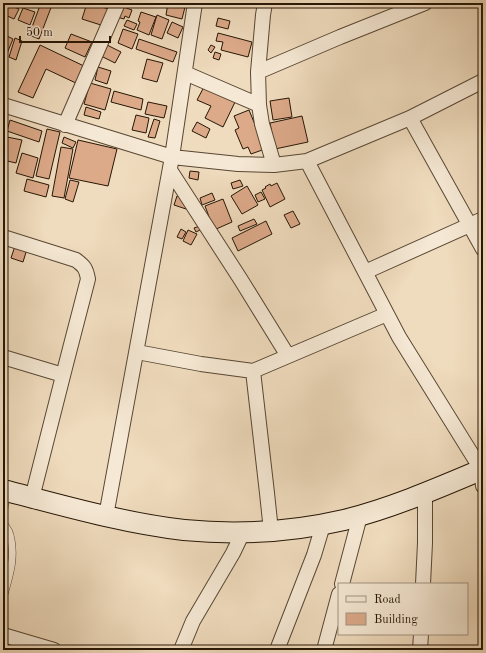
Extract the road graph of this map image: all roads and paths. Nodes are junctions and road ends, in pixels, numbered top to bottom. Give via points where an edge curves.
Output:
1 (118, 3) edge
2 (195, 3) edge
3 (265, 3) edge
4 (425, 3) edge
5 (258, 72) junction
6 (185, 73) junction
7 (483, 81) edge
8 (3, 105) edge
9 (259, 105) junction
10 (410, 118) junction
11 (65, 125) junction
12 (307, 161) junction
13 (171, 164) junction
14 (274, 165) junction
15 (483, 219) edge
16 (470, 226) junction
17 (3, 237) edge
18 (483, 249) edge
19 (365, 272) junction
20 (387, 314) junction
21 (137, 352) junction
22 (288, 356) junction
23 (3, 357) edge
24 (253, 371) junction
25 (63, 375) junction
26 (482, 475) edge
27 (5, 490) edge
28 (425, 493) junction
29 (32, 498) junction
30 (106, 516) junction
31 (360, 516) junction
32 (3, 517) edge
33 (3, 521) edge
34 (323, 524) junction
35 (271, 531) junction
36 (243, 532) junction
37 (342, 583) edge
38 (423, 583) edge
39 (3, 598) edge
40 (338, 598) edge
41 (3, 635) edge
42 (420, 635) edge
43 (49, 649) edge
44 (181, 650) edge
45 (277, 650) edge
46 (324, 650) edge
47 (420, 650) edge

1 - 11 street
2 - 6 street
3 - 5 street
4 - 5 street
5 - 9 street
6 - 9 street
6 - 13 street
7 - 10 street
8 - 11 street
9 - 14 street
10 - 12 street
10 - 16 street
11 - 13 street
12 - 14 street
12 - 19 street
13 - 14 street
13 - 21 street
13 - 22 street
15 - 16 street
16 - 18 street
16 - 19 street
17 - 25 street via 76,260 86,270 88,279
19 - 20 street
20 - 22 street
20 - 26 street
21 - 24 street
21 - 30 street
22 - 24 street
23 - 25 street
24 - 35 street
25 - 29 street
26 - 28 street
27 - 29 street
27 - 32 lane
28 - 31 street
28 - 38 street
29 - 30 street
30 - 36 street via 184,530
31 - 34 street
31 - 37 street
33 - 39 lane via 11,537 13,557
34 - 35 street
34 - 45 street via 314,555
35 - 36 street
36 - 44 street via 193,621
40 - 46 street
41 - 43 street
42 - 47 street

